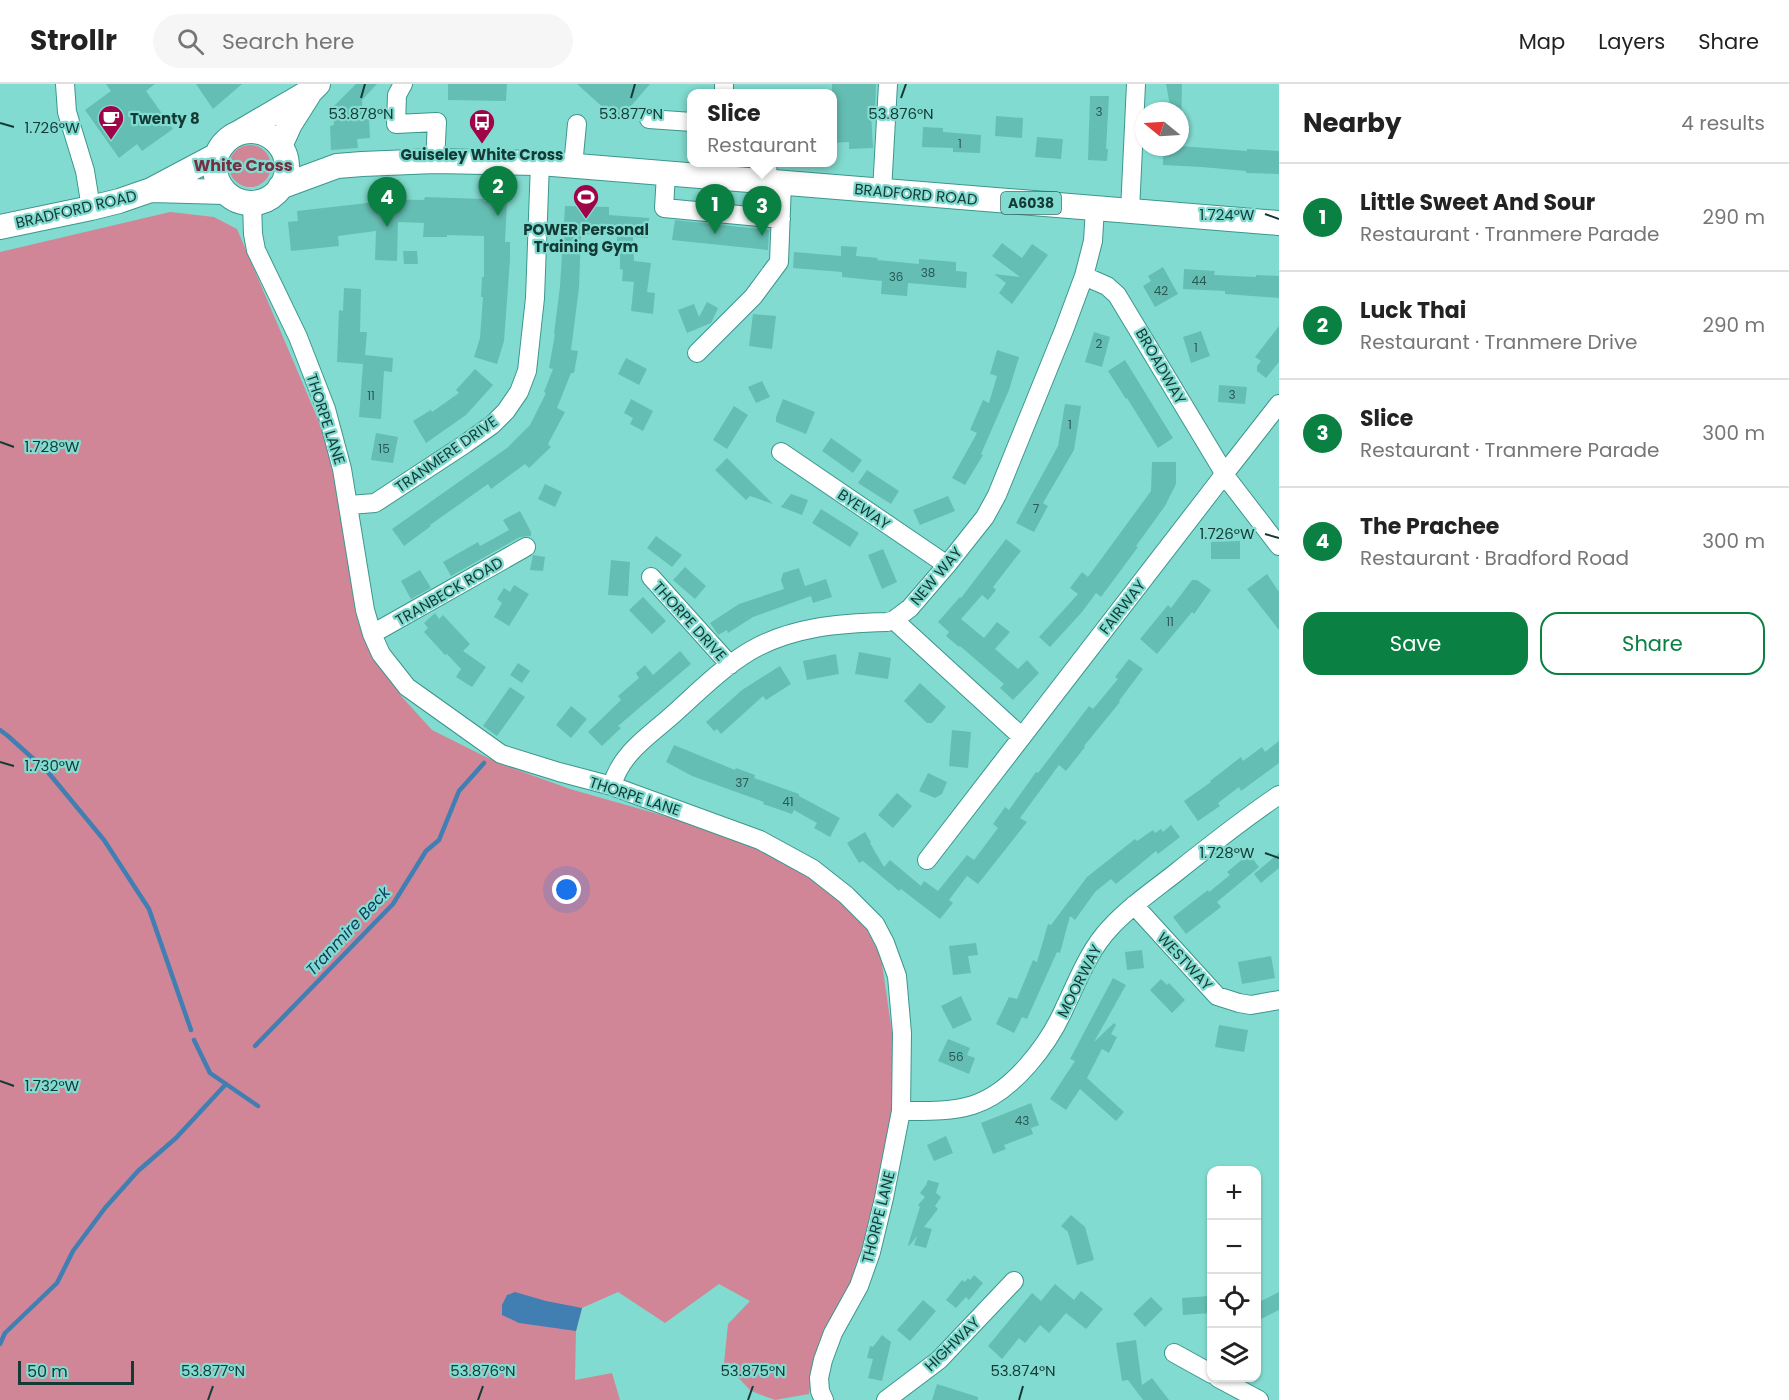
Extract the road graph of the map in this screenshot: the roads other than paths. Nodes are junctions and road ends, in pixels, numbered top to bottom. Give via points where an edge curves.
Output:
1 (65, 84) edge
2 (404, 84) edge
3 (888, 84) edge
4 (1136, 84) edge
5 (315, 87) edge
6 (649, 119) dead end
7 (687, 122) edge
8 (577, 124) dead end
9 (237, 134) junction
10 (282, 150) junction
11 (217, 155) junction
12 (435, 161) junction
13 (540, 163) junction
14 (337, 166) junction
15 (573, 166) junction
16 (666, 174) junction
17 (773, 176) edge
18 (280, 188) junction
19 (151, 190) junction
20 (882, 191) junction
21 (225, 192) junction
22 (252, 203) junction
23 (91, 208) junction
24 (1095, 208) junction
25 (1130, 211) junction
26 (781, 219) junction
27 (1279, 223) edge
28 (0, 226) edge
29 (1084, 276) junction
30 (697, 353) dead end
31 (1279, 404) edge
32 (781, 452) dead end
33 (1224, 474) junction
34 (349, 506) junction
35 (1279, 546) edge
36 (526, 547) dead end
37 (947, 565) junction
38 (651, 577) dead end
39 (894, 620) junction
40 (372, 634) junction
41 (730, 665) junction
42 (1022, 737) junction
43 (612, 786) junction
44 (1279, 795) edge
45 (927, 860) dead end
46 (1134, 905) junction
47 (1279, 1000) edge
48 (901, 1111) junction
49 (1014, 1281) dead end
50 (1174, 1353) dead end
51 (1207, 1371) edge
52 (1227, 1382) edge
53 (824, 1400) edge
54 (885, 1400) edge
55 (1259, 1400) edge

1 - 23 street via 67,112 85,171
2 - 12 street via 397,95 396,124 436,122
3 - 20 street
4 - 25 street
5 - 9 main road
5 - 10 main road via 290,124
6 - 7 street
8 - 15 street
9 - 10 main road via 261,132
9 - 11 main road
10 - 14 main road, BRADFORD ROAD / A6038
10 - 18 main road via 287,167
11 - 19 main road, BRADFORD ROAD
11 - 21 main road via 216,175
12 - 13 main road, BRADFORD ROAD / A6038
12 - 14 main road, BRADFORD ROAD / A6038
13 - 15 main road, BRADFORD ROAD / A6038
13 - 34 street, TRANMERE DRIVE via 535,297 527,371 519,392 492,425 465,444 375,503
14 - 18 main road, BRADFORD ROAD / A6038
15 - 16 main road, BRADFORD ROAD / A6038
16 - 17 main road, BRADFORD ROAD / A6038
16 - 26 street via 664,208
17 - 20 main road, BRADFORD ROAD / A6038
17 - 26 street
18 - 22 main road via 263,201
19 - 21 main road, BRADFORD ROAD
19 - 23 main road, BRADFORD ROAD
20 - 24 main road, BRADFORD ROAD / A6038
21 - 22 main road via 234,199
22 - 34 street, THORPE LANE via 256,250 298,337 326,410
23 - 28 main road, BRADFORD ROAD
24 - 25 main road, BRADFORD ROAD / A6038
24 - 29 street, NEW WAY
25 - 27 main road, BRADFORD ROAD / A6038
26 - 30 street via 779,262 753,297
29 - 33 street, BROADWAY via 1117,295
29 - 37 street, NEW WAY via 997,495 985,517
31 - 33 street, FAIRWAY
32 - 37 street, BYEWAY
33 - 35 street, BROADWAY
33 - 42 street, FAIRWAY
34 - 40 street, THORPE LANE
36 - 40 street, TRANBECK ROAD
37 - 39 street, NEW WAY via 910,608
38 - 41 street, THORPE DRIVE
39 - 41 street via 797,632 751,651
39 - 42 street
40 - 43 street, THORPE LANE via 381,654 407,687 501,754
41 - 43 street via 631,751
42 - 45 street, FAIRWAY
43 - 48 street, THORPE LANE via 760,840 813,869 875,924 897,976 902,1033
44 - 46 street, MOORWAY
46 - 47 street, WESTWAY via 1217,996 1251,1005
46 - 48 street, MOORWAY via 1097,943 1047,1040 1004,1088 975,1104 940,1112
48 - 53 street, THORPE LANE via 871,1252 823,1360 819,1378
49 - 54 street, HIGHWAY via 939,1360
50 - 51 street
52 - 55 street

